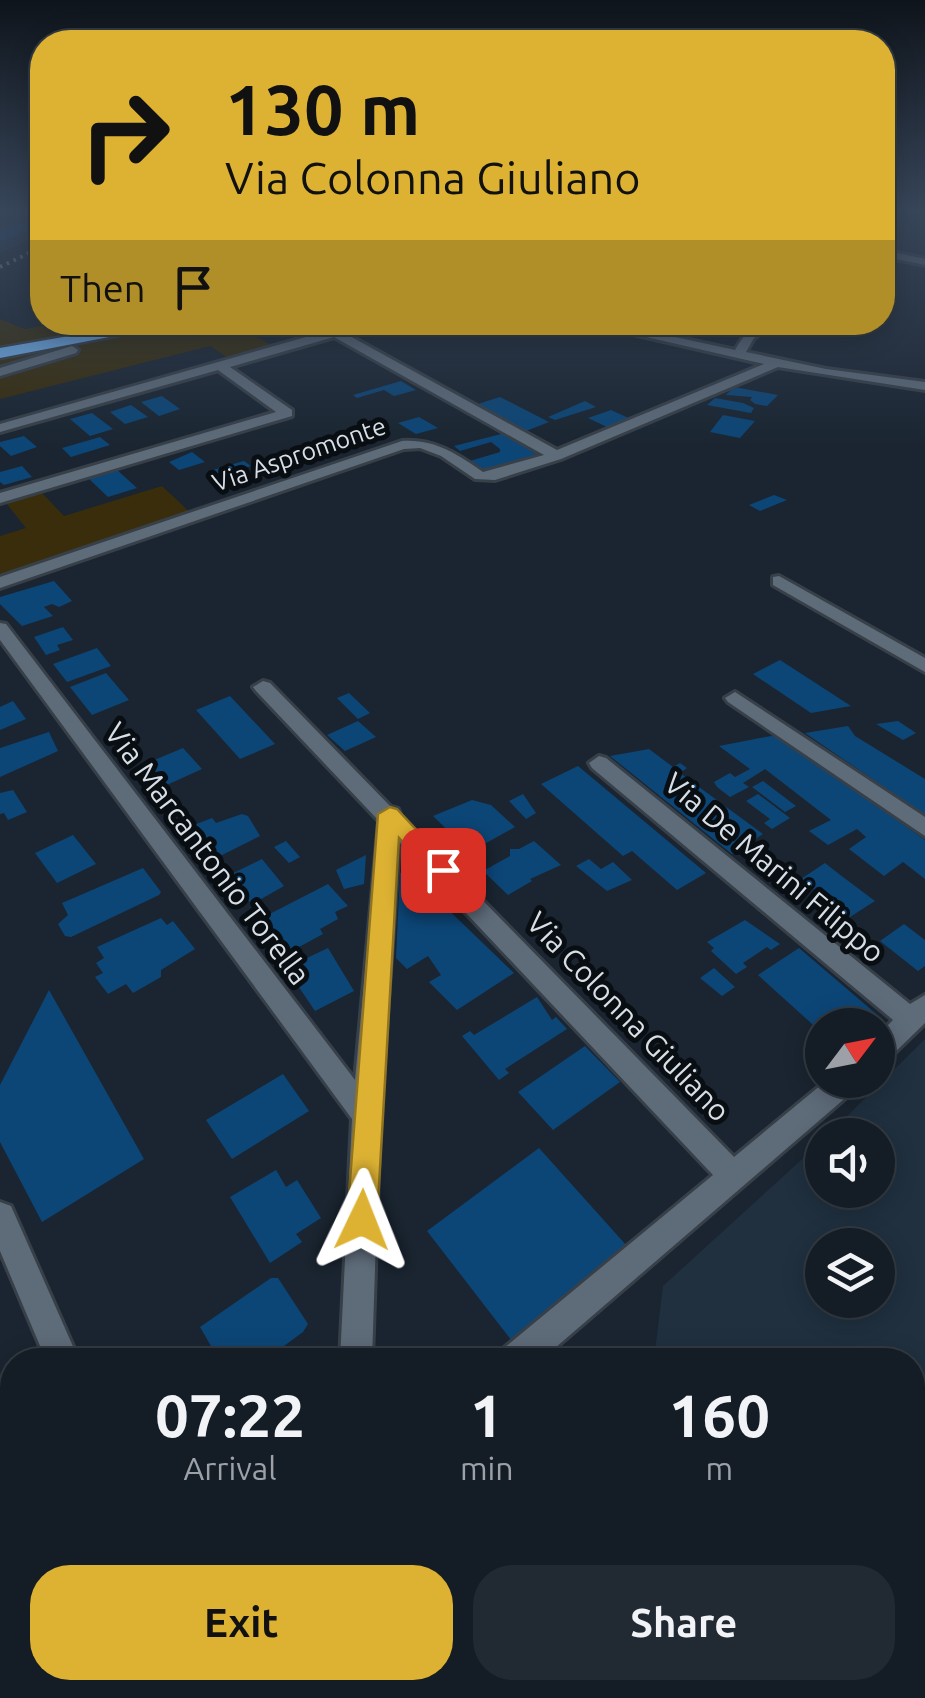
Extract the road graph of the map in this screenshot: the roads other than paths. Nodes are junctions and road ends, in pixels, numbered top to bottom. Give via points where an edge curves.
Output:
1 (76, 335) edge
2 (100, 335) edge
3 (329, 335) edge
4 (340, 335) edge
5 (646, 335) edge
6 (750, 335) edge
7 (0, 350) edge
8 (72, 350) dead end
9 (738, 355) junction
10 (776, 363) junction
11 (220, 366) junction
12 (0, 372) edge
13 (925, 386) edge
14 (0, 428) edge
15 (556, 456) junction
16 (0, 498) edge
17 (779, 580) dead end
18 (0, 584) edge
19 (0, 628) edge
20 (925, 666) edge
21 (263, 687) dead end
22 (736, 698) dead end
23 (599, 763) dead end
24 (390, 814) junction
25 (925, 828) edge
26 (918, 1013) edge
27 (895, 1035) edge
28 (827, 1098) edge
29 (366, 1116) junction
30 (736, 1178) junction
31 (0, 1216) edge
32 (58, 1348) edge
33 (356, 1348) edge
34 (531, 1348) edge

1 - 7 highway
2 - 7 highway
3 - 11 street
4 - 15 street
5 - 9 street
6 - 9 street
8 - 12 street
9 - 10 street
10 - 13 street
10 - 15 street, Via Aspromonte
11 - 14 street
11 - 16 street via 287,413
15 - 18 street, Via Aspromonte via 480,476 446,452 402,445
17 - 20 street
19 - 29 street, Via Marcantonio Torella
21 - 24 street, Via Colonna Giuliano
22 - 25 street
23 - 26 street, Via De Marini Filippo
24 - 29 street
24 - 30 street, Via Colonna Giuliano
26 - 27 street
28 - 30 street
29 - 33 street
30 - 34 street
31 - 32 street

